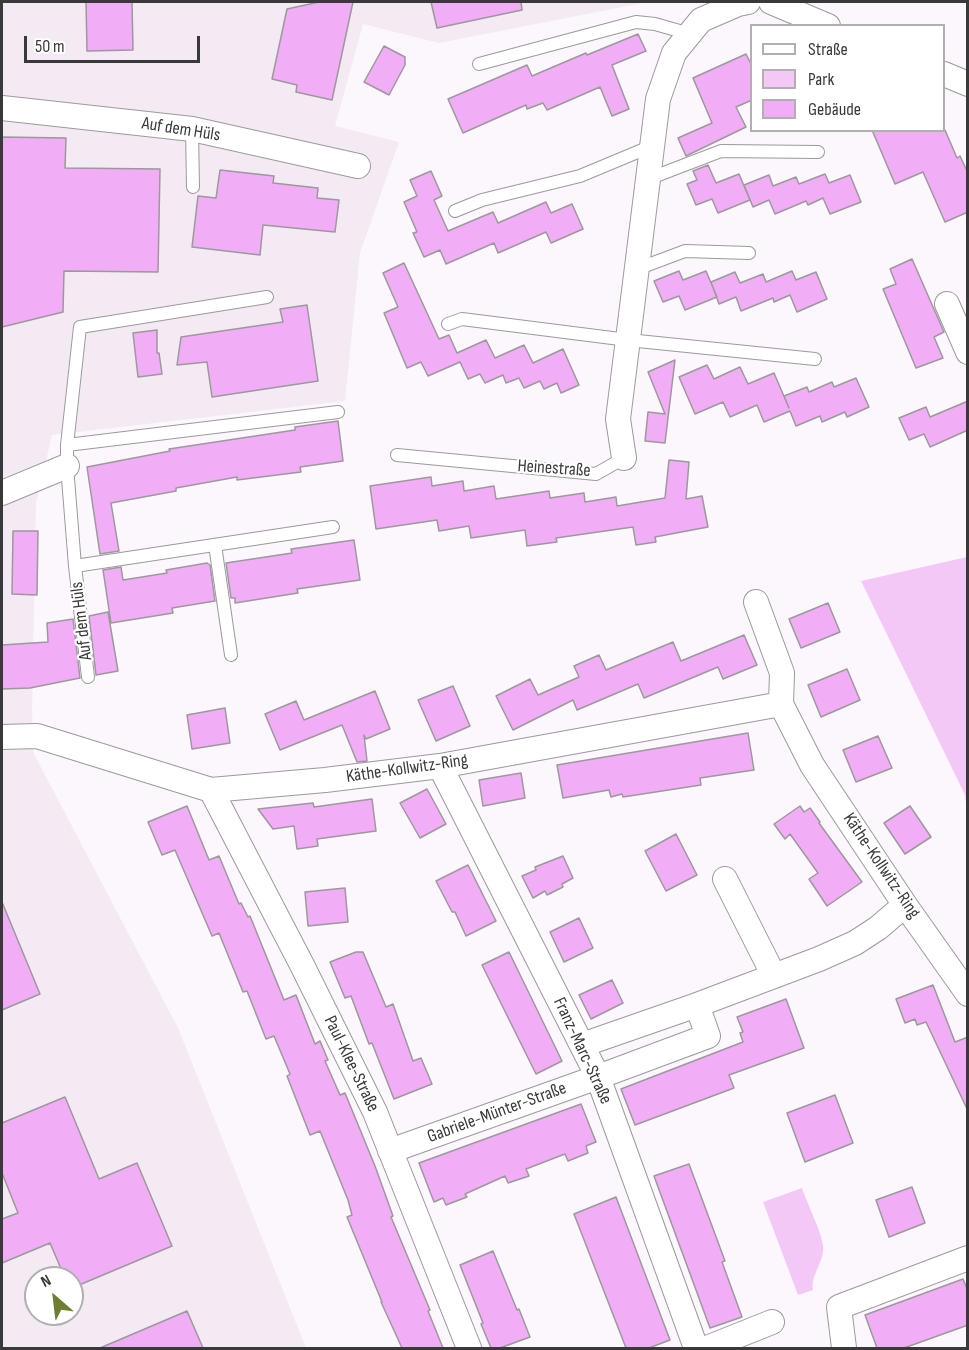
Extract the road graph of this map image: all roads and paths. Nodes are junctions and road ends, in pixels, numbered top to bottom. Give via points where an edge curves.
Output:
1 (748, 2) edge
2 (771, 2) edge
3 (823, 24) edge
4 (690, 34) junction
5 (479, 64) dead end
6 (945, 74) edge
7 (968, 84) edge
8 (2, 108) edge
9 (192, 129) junction
10 (652, 146) junction
11 (818, 152) dead end
12 (358, 166) dead end
13 (648, 179) junction
14 (193, 187) dead end
15 (455, 211) dead end
16 (748, 252) dead end
17 (637, 269) junction
18 (267, 297) dead end
19 (947, 304) dead end
20 (448, 324) dead end
21 (628, 340) junction
22 (968, 352) edge
23 (815, 359) dead end
24 (338, 412) dead end
25 (397, 455) dead end
26 (67, 456) junction
27 (624, 458) joint
28 (2, 493) edge
29 (333, 527) dead end
30 (215, 545) junction
31 (75, 566) junction
32 (756, 602) dead end
33 (231, 655) dead end
34 (88, 676) dead end
35 (781, 704) junction
36 (2, 737) edge
37 (440, 766) junction
38 (211, 790) junction
39 (725, 879) dead end
40 (905, 904) junction
41 (774, 976) junction
42 (968, 994) edge
43 (697, 1005) junction
44 (582, 1046) junction
45 (598, 1077) junction
46 (390, 1151) junction
47 (968, 1258) edge
48 (772, 1322) dead end
49 (469, 1348) edge
50 (696, 1348) edge
51 (707, 1348) edge
52 (844, 1348) edge

1 - 4 street, Heinestraße via 701,20
2 - 3 street
4 - 5 lane via 636,22
4 - 10 street, Heinestraße via 674,53 658,99
6 - 7 street
8 - 9 street, Auf dem Hüls
9 - 12 street, Auf dem Hüls
9 - 14 lane
10 - 13 street, Heinestraße
10 - 15 lane via 580,176 482,200
11 - 13 lane via 720,151
13 - 17 street, Heinestraße
16 - 17 lane via 685,251
17 - 21 street, Heinestraße
18 - 26 lane, Auf dem Hüls via 80,327
19 - 22 street
20 - 21 lane via 462,319
21 - 23 lane
21 - 27 street, Heinestraße via 618,419
24 - 26 lane
25 - 27 lane, Heinestraße via 596,474
26 - 28 street
26 - 31 lane, Auf dem Hüls
29 - 30 lane, Auf dem Hüls
30 - 31 lane, Auf dem Hüls
30 - 33 lane
31 - 34 lane, Auf dem Hüls
32 - 35 street, Käthe-Kollwitz-Ring via 782,673
35 - 37 street, Käthe-Kollwitz-Ring
35 - 40 street, Käthe-Kollwitz-Ring via 812,765
36 - 38 street, Käthe-Kollwitz-Ring via 37,736
37 - 38 street, Käthe-Kollwitz-Ring
37 - 44 street, Franz-Marc-Straße
38 - 46 street, Paul-Klee-Straße via 375,1112
39 - 41 street
40 - 41 street via 855,943
40 - 42 street, Käthe-Kollwitz-Ring
41 - 43 street
43 - 44 street
43 - 45 street, Gabriele-Münter-Straße via 708,1036
44 - 45 street, Franz-Marc-Straße
45 - 46 street, Gabriele-Münter-Straße
45 - 50 street, Franz-Marc-Straße
46 - 49 street, Paul-Klee-Straße
47 - 52 street via 839,1307
48 - 51 street

